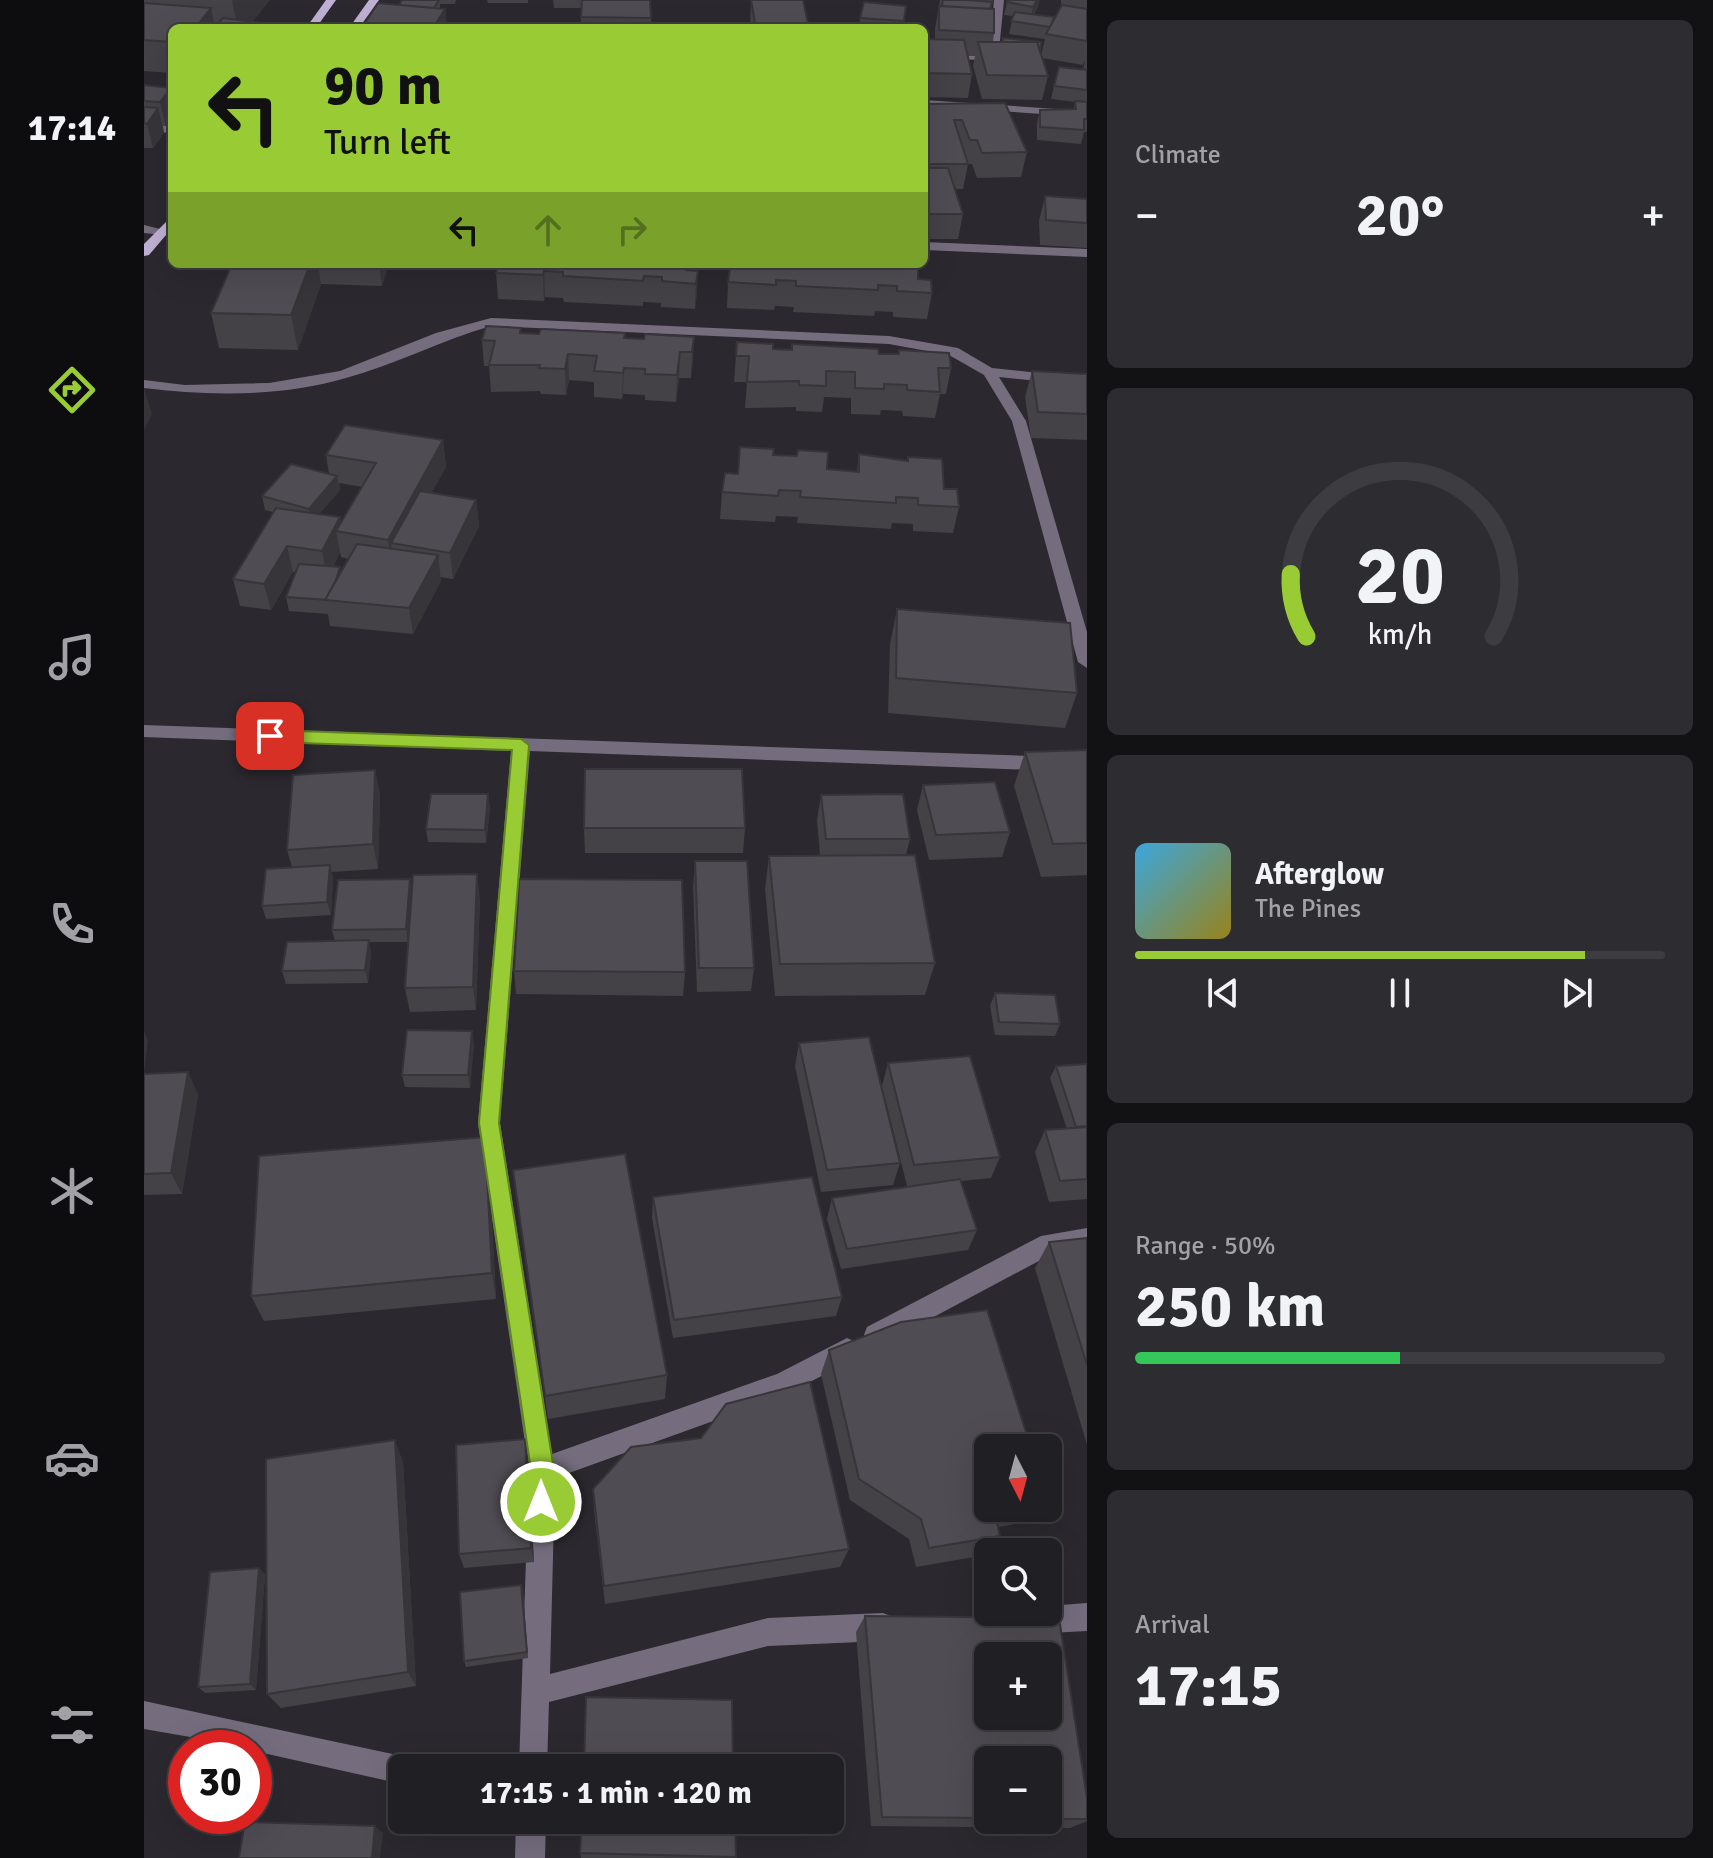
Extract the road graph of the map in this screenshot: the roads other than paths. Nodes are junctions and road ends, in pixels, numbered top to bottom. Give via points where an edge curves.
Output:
1 (331, 0) edge
2 (374, 0) edge
3 (999, 0) edge
4 (314, 24) edge
5 (357, 24) edge
6 (928, 56) edge
7 (928, 103) edge
8 (1087, 114) edge
9 (144, 127) edge
10 (168, 129) edge
11 (168, 224) edge
12 (144, 229) edge
13 (162, 231) junction
14 (928, 246) edge
15 (144, 252) edge
16 (1087, 253) edge
17 (989, 372) junction
18 (1087, 382) edge
19 (144, 384) edge
20 (1087, 662) edge
21 (144, 731) edge
22 (521, 745) junction
23 (1087, 765) edge
24 (1087, 1239) edge
25 (542, 1470) junction
26 (1087, 1617) edge
27 (1062, 1618) edge
28 (912, 1625) edge
29 (535, 1692) junction
30 (144, 1715) edge
31 (533, 1754) edge
32 (388, 1767) edge
33 (531, 1834) edge
34 (530, 1858) edge

1 - 4 main road
2 - 5 main road
3 - 6 street via 994,58
7 - 8 street
9 - 10 street
11 - 13 main road
12 - 13 street
13 - 15 main road
14 - 16 street
17 - 18 street
17 - 19 street via 953,351 889,340 491,322 343,375 269,387 185,389
17 - 20 street via 1019,421
21 - 22 street
22 - 23 street
22 - 25 street via 489,1123
24 - 25 street via 1049,1244 783,1384
25 - 29 street
26 - 27 street
28 - 29 street via 768,1632
29 - 31 street
30 - 32 street
33 - 34 street

